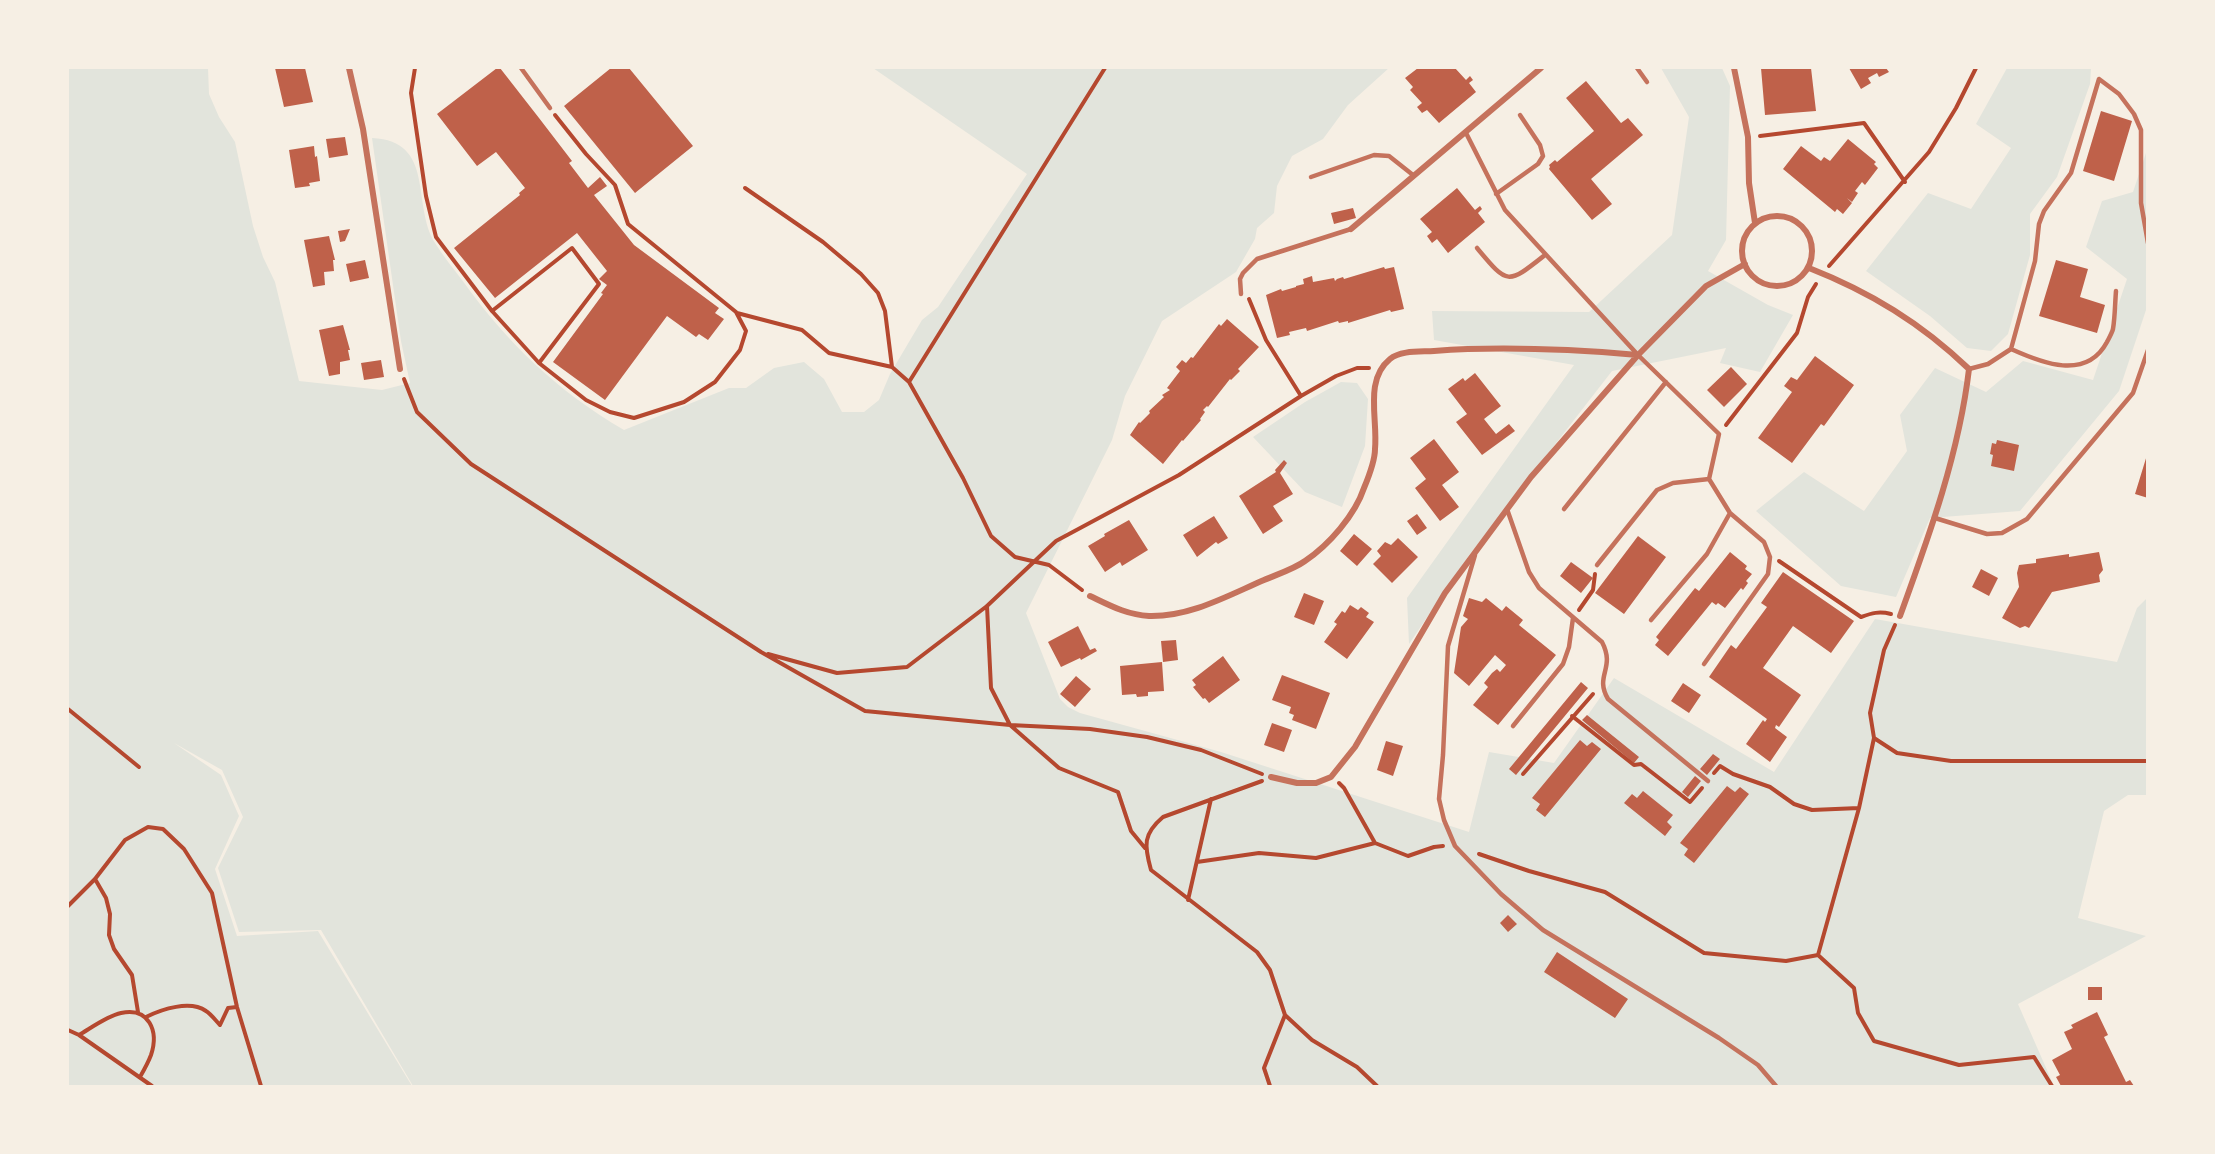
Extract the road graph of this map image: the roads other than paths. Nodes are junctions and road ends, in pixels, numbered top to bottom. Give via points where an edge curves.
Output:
1 (349, 68) edge
2 (521, 68) edge
3 (1541, 68) edge
4 (1637, 68) edge
5 (1734, 68) edge
6 (1647, 82) dead end
7 (550, 108) road end
8 (1521, 115) dead end
9 (1466, 133) junction
10 (1413, 176) junction
11 (1311, 177) dead end
12 (1496, 194) junction
13 (1755, 223) junction
14 (1351, 229) joint
15 (2148, 243) edge
16 (1477, 248) dead end
17 (1545, 255) junction
18 (1745, 264) junction
19 (1809, 268) junction
20 (2116, 291) dead end
21 (1241, 294) road end
22 (2011, 349) junction
23 (2148, 350) edge
24 (1638, 355) junction
25 (400, 369) road end
26 (1969, 369) junction
27 (1666, 382) junction
28 (1709, 480) junction
29 (1507, 509) junction
30 (1564, 509) dead end
31 (1730, 513) junction
32 (1935, 518) junction
33 (1476, 550) junction
34 (1597, 565) road end
35 (1090, 596) road end
36 (1899, 616) road end
37 (1573, 618) junction
38 (1651, 620) dead end
39 (1704, 664) dead end
40 (1514, 726) dead end
41 (1271, 777) road end
42 (1708, 781) dead end
43 (1776, 1086) edge

1 - 25 street via 363,129
2 - 7 lane
3 - 9 street
4 - 6 lane
5 - 13 street via 1748,137
8 - 12 lane via 1543,156 1538,164
9 - 10 street
9 - 12 lane
10 - 11 lane via 1389,156 1374,155
10 - 14 street
12 - 17 lane via 1505,210
13 - 18 street via 1743,244
13 - 19 street via 1778,215 1800,224 1812,245
14 - 21 lane via 1257,259 1240,279
15 - 22 lane via 2141,203 2141,130 2119,94 2099,79 2071,173 2039,224 2035,261
16 - 17 lane via 1498,273 1513,278
17 - 24 lane
18 - 19 street via 1752,276 1772,286 1799,279
18 - 24 street via 1706,286
19 - 26 street via 1900,312
20 - 22 lane via 2112,331 2103,349 2090,362 2072,366 2037,361
22 - 26 lane via 1988,364
23 - 32 lane via 2133,393 2027,519 2002,533 1987,534
24 - 27 lane
24 - 29 street
24 - 35 street via 1482,348 1409,352 1392,357 1380,369 1374,388 1376,451 1364,490 1327,544 1304,562 1209,604 1174,615 1121,612
26 - 32 street
27 - 28 lane via 1719,434
27 - 30 lane
28 - 31 lane
28 - 34 lane via 1673,483 1657,490
29 - 33 street
29 - 37 lane via 1529,572 1539,588
31 - 38 lane via 1707,554
31 - 39 lane via 1764,542 1770,557 1768,574
32 - 36 street
33 - 41 street via 1445,593 1355,747 1331,777 1316,783
33 - 43 lane via 1448,646 1439,799 1455,846 1543,930 1719,1038 1758,1065
37 - 40 lane via 1563,664
37 - 42 lane via 1602,642 1606,651 1608,663 1602,681 1608,699

